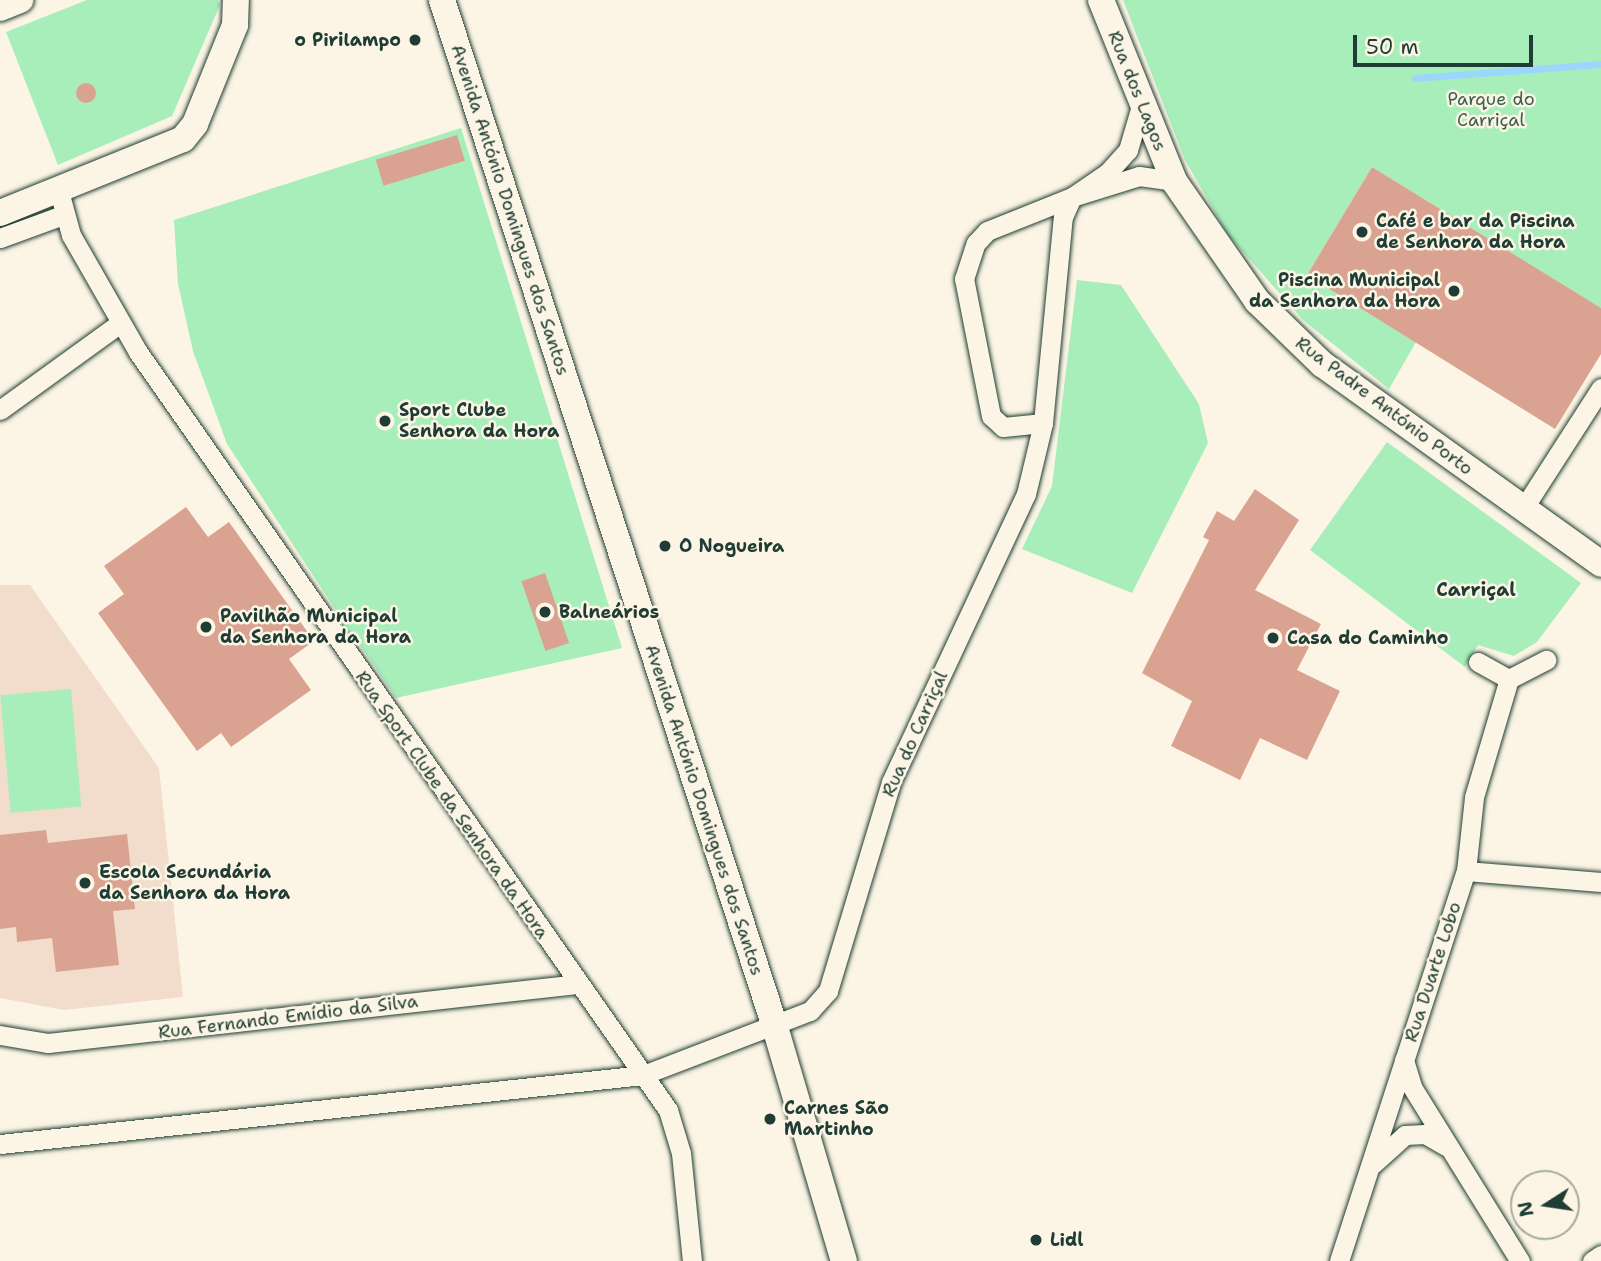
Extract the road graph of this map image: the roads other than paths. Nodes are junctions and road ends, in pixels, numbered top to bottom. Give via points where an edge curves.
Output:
1 (20, 0) edge
2 (236, 0) edge
3 (442, 0) edge
4 (1101, 0) edge
5 (0, 8) edge
6 (1141, 106) junction
7 (1174, 181) junction
8 (1072, 197) junction
9 (61, 203) junction
10 (0, 213) edge
11 (0, 238) edge
12 (119, 324) junction
13 (1601, 388) edge
14 (0, 410) edge
15 (1043, 423) junction
16 (1523, 509) junction
17 (1601, 564) edge
18 (1546, 660) dead end
19 (1478, 662) dead end
20 (1509, 679) junction
21 (1466, 871) junction
22 (1601, 881) edge
23 (577, 984) junction
24 (775, 1027) junction
25 (0, 1035) edge
26 (1404, 1059) junction
27 (643, 1075) junction
28 (0, 1144) edge
29 (1447, 1147) junction
30 (1364, 1180) junction
31 (1601, 1255) edge
32 (692, 1261) edge
33 (844, 1261) edge
34 (1339, 1261) edge
35 (1520, 1261) edge
36 (1592, 1261) edge

1 - 5 street
2 - 9 street via 236,25 195,124 183,139
3 - 24 street, Avenida António Domingues dos Santos
4 - 6 street, Rua dos Lagos
6 - 7 street, Rua dos Lagos
6 - 8 street via 1128,150 1107,173
7 - 8 street via 1139,176
7 - 16 street, Rua Padre António Porto via 1236,276 1288,334
8 - 15 street, Rua do Carriçal via 1063,217
8 - 15 street via 987,231 976,243 964,279 996,425
9 - 10 street
9 - 11 street
9 - 12 street, Rua Sport Clube da Senhora da Hora
12 - 14 street
12 - 23 street, Rua Sport Clube da Senhora da Hora
13 - 16 street
15 - 24 street, Rua do Carriçal via 1026,494 891,782 828,991 810,1011
16 - 17 street, Rua Padre António Porto
18 - 20 street
19 - 20 street
20 - 21 street, Rua Duarte Lobo via 1474,797
21 - 22 street
21 - 26 street, Rua Duarte Lobo
23 - 25 street, Rua Fernando Emídio da Silva via 48,1043
23 - 27 street, Rua Sport Clube da Senhora da Hora
24 - 27 street, Rua do Carriçal
24 - 33 street, Avenida António Domingues dos Santos
26 - 29 street via 1412,1087
26 - 30 street, Rua Duarte Lobo
27 - 28 street, Rua do Carriçal
27 - 32 street, Rua Sport Clube da Senhora da Hora via 677,1131
29 - 30 street via 1436,1137 1405,1135 1382,1151
29 - 35 street
30 - 34 street, Rua Duarte Lobo
31 - 36 street

